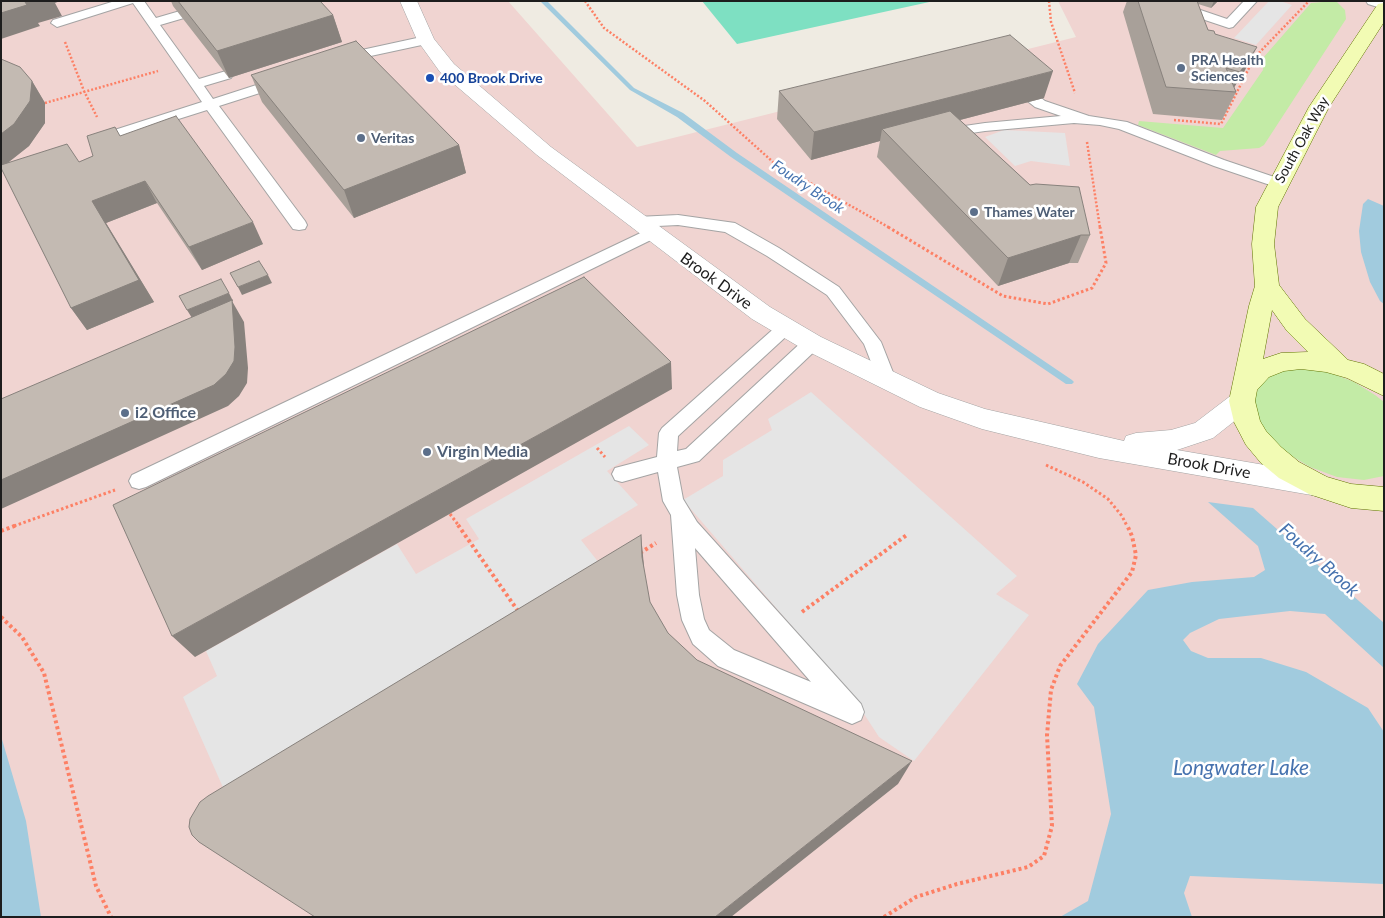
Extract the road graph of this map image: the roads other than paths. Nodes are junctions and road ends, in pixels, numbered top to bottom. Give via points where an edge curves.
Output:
1 (129, 1) edge
2 (138, 1) edge
3 (408, 1) edge
4 (1161, 1) edge
5 (1228, 1) edge
6 (1372, 1) edge
7 (1248, 4) edge
8 (1384, 7) edge
9 (180, 15) edge
10 (57, 23) road end
11 (153, 23) junction
12 (426, 40) junction
13 (334, 64) edge
14 (226, 75) edge
15 (297, 76) edge
16 (196, 84) junction
17 (1000, 91) edge
18 (1040, 104) junction
19 (212, 105) junction
20 (1086, 119) junction
21 (1035, 123) junction
22 (934, 127) edge
23 (107, 138) edge
24 (1278, 183) junction
25 (299, 225) dead end
26 (644, 228) junction
27 (1267, 286) junction
28 (800, 336) junction
29 (1340, 367) junction
30 (887, 380) junction
31 (1384, 386) edge
32 (1245, 392) junction
33 (1099, 447) junction
34 (666, 462) junction
35 (622, 474) road end
36 (139, 481) road end
37 (1319, 486) junction
38 (1351, 496) junction
39 (1384, 498) edge
40 (1384, 510) edge
41 (681, 513) junction

1 - 10 lane
2 - 11 lane
3 - 12 street, Brook Drive
4 - 7 lane via 1229,24
5 - 7 lane
6 - 8 lane
8 - 24 street, South Oak Way via 1319,107
9 - 11 lane
11 - 16 lane
12 - 13 lane via 362,54
12 - 26 street, Brook Drive via 454,74 544,151
14 - 16 lane
15 - 19 lane
16 - 19 lane
17 - 18 lane via 1018,87
18 - 20 lane
18 - 21 lane via 1042,112
19 - 23 lane
19 - 25 lane
20 - 21 lane
20 - 24 lane via 1114,124
21 - 22 lane via 941,134
24 - 27 street, South Oak Way via 1266,207 1264,220 1263,260
26 - 28 street, Brook Drive via 761,313
26 - 30 lane via 678,220 729,227 773,252 833,291 872,342
26 - 36 lane
27 - 29 street, South Oak Way via 1296,325
27 - 32 street, South Oak Way
28 - 30 street, Brook Drive
28 - 34 lane
29 - 31 street
29 - 32 street via 1301,360 1281,362 1260,370
30 - 33 street, Brook Drive via 929,400 982,418
32 - 33 street, Brook Drive via 1204,431 1171,441
32 - 37 street via 1247,422 1256,438 1289,470
33 - 37 street, Brook Drive
34 - 35 lane
34 - 41 lane via 673,500
37 - 38 street
38 - 39 street
38 - 40 street
41 - 41 lane via 688,595 693,620 701,637 726,658 852,712 690,528

